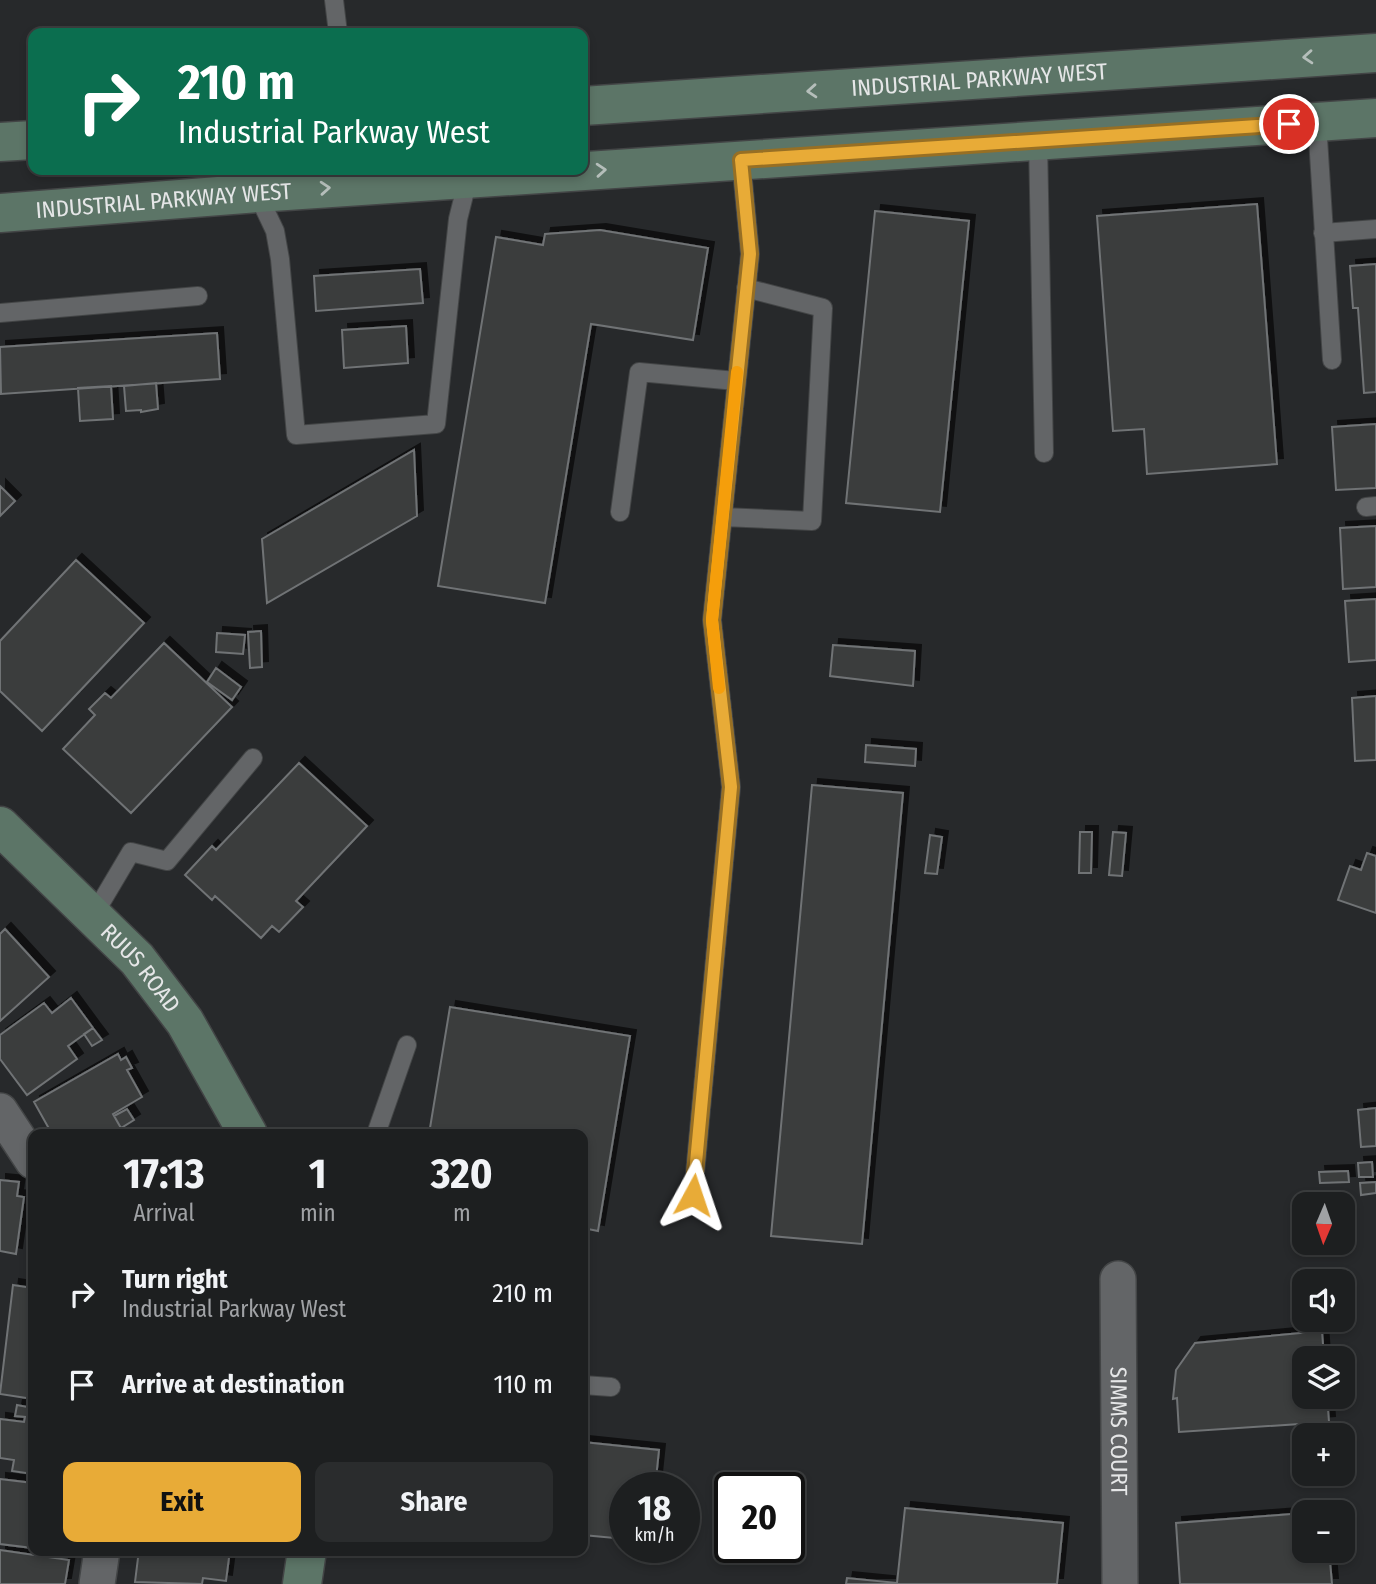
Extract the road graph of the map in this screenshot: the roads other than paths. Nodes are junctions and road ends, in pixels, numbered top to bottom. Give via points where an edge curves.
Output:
1 (334, 0) edge
2 (337, 28) edge
3 (1376, 53) edge
4 (588, 106) edge
5 (1376, 118) edge
6 (1317, 122) junction
7 (28, 139) edge
8 (1038, 141) junction
9 (0, 142) edge
10 (741, 160) junction
11 (588, 171) edge
12 (525, 175) edge
13 (468, 179) junction
14 (257, 181) edge
15 (0, 213) edge
16 (1376, 229) edge
17 (1323, 233) junction
18 (746, 288) junction
19 (198, 296) dead end
20 (0, 313) edge
21 (1332, 360) dead end
22 (737, 381) junction
23 (1044, 453) dead end
24 (620, 512) dead end
25 (723, 517) junction
26 (253, 758) dead end
27 (0, 826) edge
28 (93, 916) junction
29 (407, 1045) dead end
30 (0, 1111) edge
31 (245, 1129) edge
32 (378, 1129) edge
33 (28, 1153) edge
34 (693, 1195) dead end
35 (1118, 1279) dead end
36 (588, 1385) edge
37 (611, 1387) dead end
38 (101, 1556) edge
39 (306, 1556) edge
40 (97, 1584) edge
41 (302, 1584) edge
42 (1119, 1584) edge

1 - 2 lane
3 -> 4 main road, INDUSTRIAL PARKWAY WEST
5 - 6 main road, INDUSTRIAL PARKWAY WEST
6 - 8 main road, INDUSTRIAL PARKWAY WEST
6 - 17 lane
7 - 9 main road
8 - 10 main road, INDUSTRIAL PARKWAY WEST
8 - 23 lane
11 -> 10 main road, INDUSTRIAL PARKWAY WEST
10 - 18 lane via 750,254
13 -> 12 main road, INDUSTRIAL PARKWAY WEST
14 -> 13 main road, INDUSTRIAL PARKWAY WEST
13 - 14 lane via 458,219 436,424 296,435 280,259
14 - 15 main road, INDUSTRIAL PARKWAY WEST
16 - 17 lane
17 - 21 lane
18 - 22 lane
18 - 25 lane via 823,308 812,521
19 - 20 lane
22 - 24 lane via 639,372
22 - 25 lane
25 - 34 lane via 712,620 731,787
26 - 28 lane via 167,861 131,852
27 - 28 main road, RUUS ROAD
28 - 31 main road, RUUS ROAD via 137,959 185,1022
29 - 32 lane
30 - 33 street
35 - 42 street, SIMMS COURT
36 - 37 lane
38 - 40 street
39 - 41 main road

